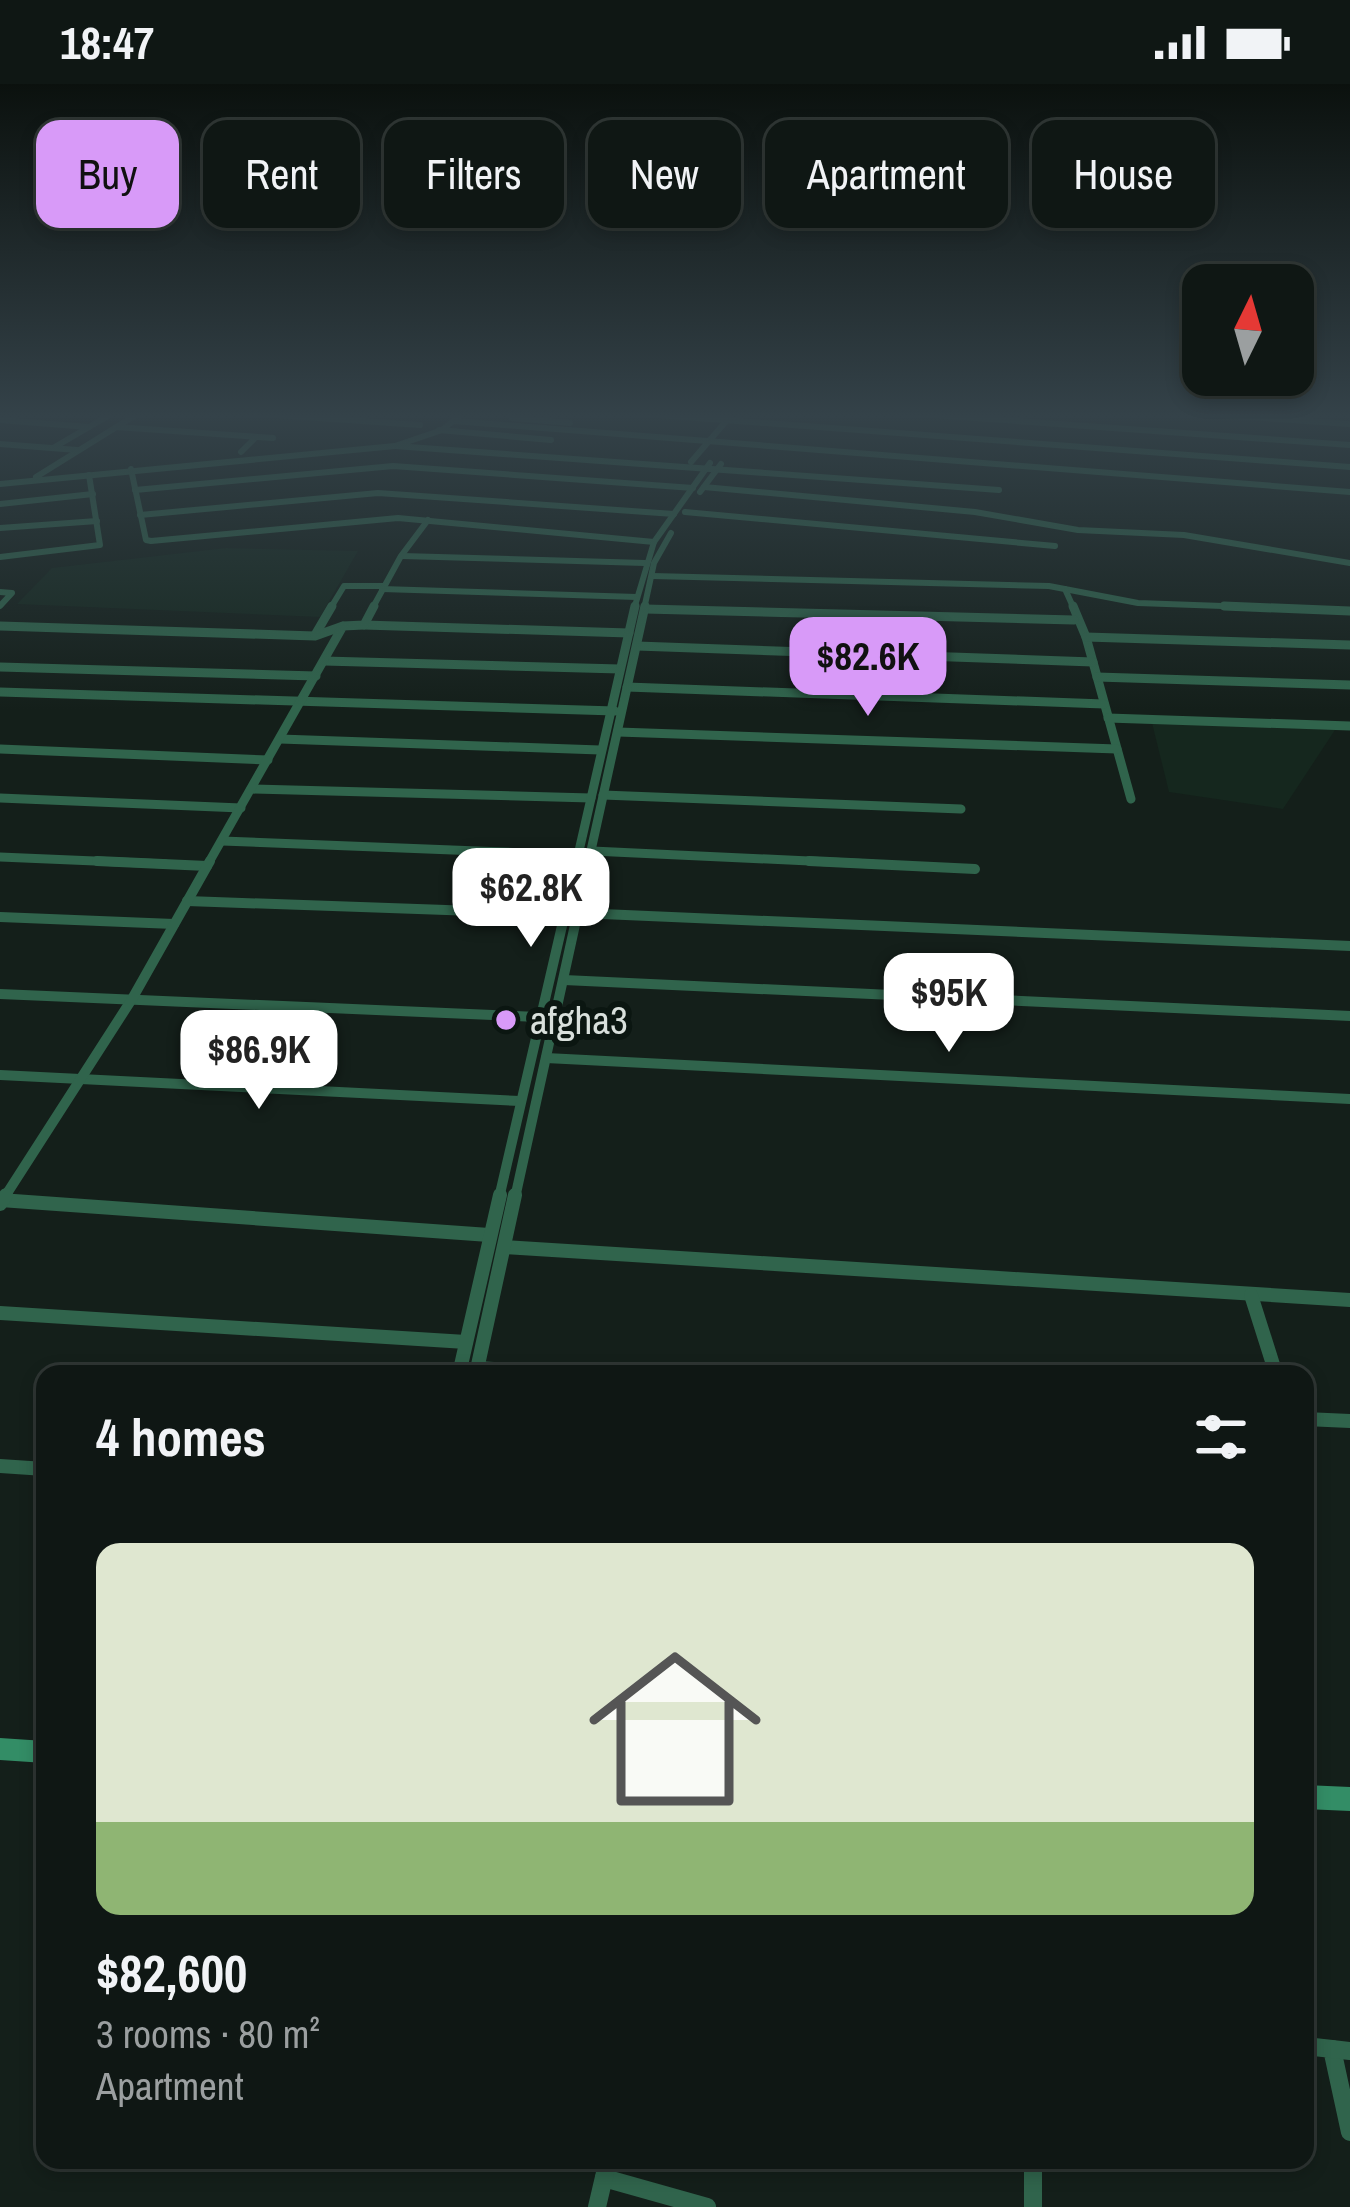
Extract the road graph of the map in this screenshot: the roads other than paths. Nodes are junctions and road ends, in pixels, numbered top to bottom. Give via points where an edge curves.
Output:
1 (95, 512) edge
2 (172, 512) edge
3 (665, 512) edge
4 (976, 512) edge
5 (679, 513) junction
6 (140, 515) joint
7 (428, 520) junction
8 (97, 521) junction
9 (0, 528) edge
10 (656, 546) junction
11 (1055, 546) dead end
12 (400, 556) junction
13 (0, 557) edge
14 (646, 563) junction
15 (1350, 563) edge
16 (652, 576) junction
17 (383, 588) junction
18 (1065, 590) junction
19 (0, 592) edge
20 (637, 597) junction
21 (0, 606) edge
22 (645, 609) junction
23 (1350, 611) edge
24 (1074, 620) junction
25 (364, 625) junction
26 (0, 626) edge
27 (343, 626) junction
28 (629, 633) junction
29 (314, 636) junction
30 (1086, 637) junction
31 (1350, 645) edge
32 (637, 646) junction
33 (324, 661) junction
34 (1093, 662) junction
35 (0, 667) edge
36 (620, 669) junction
37 (316, 676) junction
38 (1097, 677) junction
39 (1350, 685) edge
40 (627, 687) junction
41 (0, 694) edge
42 (299, 704) junction
43 (1105, 704) junction
44 (615, 714) junction
45 (1108, 718) junction
46 (1350, 726) edge
47 (618, 732) junction
48 (280, 739) junction
49 (0, 749) edge
50 (1117, 749) junction
51 (601, 750) junction
52 (268, 760) junction
53 (251, 789) junction
54 (597, 797) junction
55 (0, 798) edge
56 (1131, 799) dead end
57 (241, 808) junction
58 (962, 809) dead end
59 (222, 841) junction
60 (592, 851) junction
61 (578, 855) junction
62 (0, 857) edge
63 (208, 866) junction
64 (975, 868) dead end
65 (187, 902) junction
66 (579, 913) junction
67 (563, 914) junction
68 (0, 917) edge
69 (174, 924) junction
70 (1350, 946) edge
71 (564, 980) junction
72 (0, 994) edge
73 (132, 999) junction
74 (1350, 1016) edge
75 (539, 1017) junction
76 (546, 1058) junction
77 (0, 1075) edge
78 (82, 1079) junction
79 (1350, 1099) edge
80 (520, 1101) junction
81 (509, 1144) junction
82 (528, 1145) junction
83 (1, 1201) edge
84 (489, 1235) junction
85 (505, 1247) junction
86 (1251, 1295) junction
87 (1350, 1300) edge
88 (0, 1313) edge
89 (466, 1342) junction
90 (461, 1365) edge
91 (478, 1365) edge
92 (1273, 1365) edge
93 (1314, 1419) edge
94 (1350, 1421) edge
95 (0, 1466) edge
96 (36, 1468) edge
97 (0, 1749) edge
98 (36, 1751) edge
99 (1314, 1797) edge
100 (1350, 1799) edge
101 (1341, 2050) edge
102 (1350, 2132) edge
103 (606, 2169) edge
104 (1033, 2169) edge
105 (597, 2207) edge
106 (707, 2207) edge
107 (1033, 2207) edge

1 - 8 street
2 - 6 street
3 - 5 street
4 - 15 street
5 - 10 street
5 - 11 street
6 - 7 street via 151,541
7 - 10 street
7 - 12 street
8 - 9 street
8 - 13 street via 97,548
10 - 14 street
10 - 16 street
12 - 14 street
12 - 17 street
14 - 20 street
16 - 18 street
16 - 22 street
17 - 20 street
17 - 25 street
17 - 29 street via 344,586
18 - 23 street via 1138,603
18 - 24 street
19 - 21 street via 12,593
20 - 28 street
22 - 24 street
22 - 32 street
24 - 30 street
25 - 27 street
25 - 28 street
26 - 29 street
27 - 29 street
27 - 33 street
28 - 36 street
30 - 31 street
30 - 34 street
32 - 34 street
32 - 40 street
33 - 36 street
33 - 37 street
34 - 38 street
35 - 37 street
36 - 44 street
37 - 42 street
38 - 39 street
38 - 43 street
40 - 43 street
40 - 44 street
41 - 42 street
42 - 44 street
42 - 48 street
43 - 45 street
44 - 47 street
44 - 51 street
45 - 46 street
45 - 50 street
47 - 50 street
47 - 54 street
48 - 51 street
48 - 52 street
49 - 52 street
50 - 56 street
51 - 54 street
52 - 53 street
53 - 54 street
53 - 57 street
54 - 58 street
54 - 60 street
54 - 61 street
55 - 57 street
57 - 59 street
59 - 61 street
59 - 63 street
60 - 64 street
60 - 66 street
61 - 67 street
62 - 63 street
63 - 65 street
65 - 67 street
65 - 69 street
66 - 70 street
66 - 71 street
67 - 75 street
68 - 69 street
69 - 73 street
71 - 74 street
71 - 76 street
72 - 73 street
73 - 75 street
73 - 78 street
75 - 80 street
76 - 79 street
76 - 82 street
77 - 78 street
78 - 80 street
78 - 83 street
80 - 81 street
81 - 82 street
81 - 84 street
82 - 85 street
83 - 84 street
84 - 89 street
85 - 86 street
85 - 91 street
86 - 87 street
86 - 92 street
88 - 89 street
89 - 90 street
93 - 94 street
95 - 96 street
97 - 98 main road
99 - 100 main road
101 - 102 street
103 - 105 street
103 - 106 street
104 - 107 street

